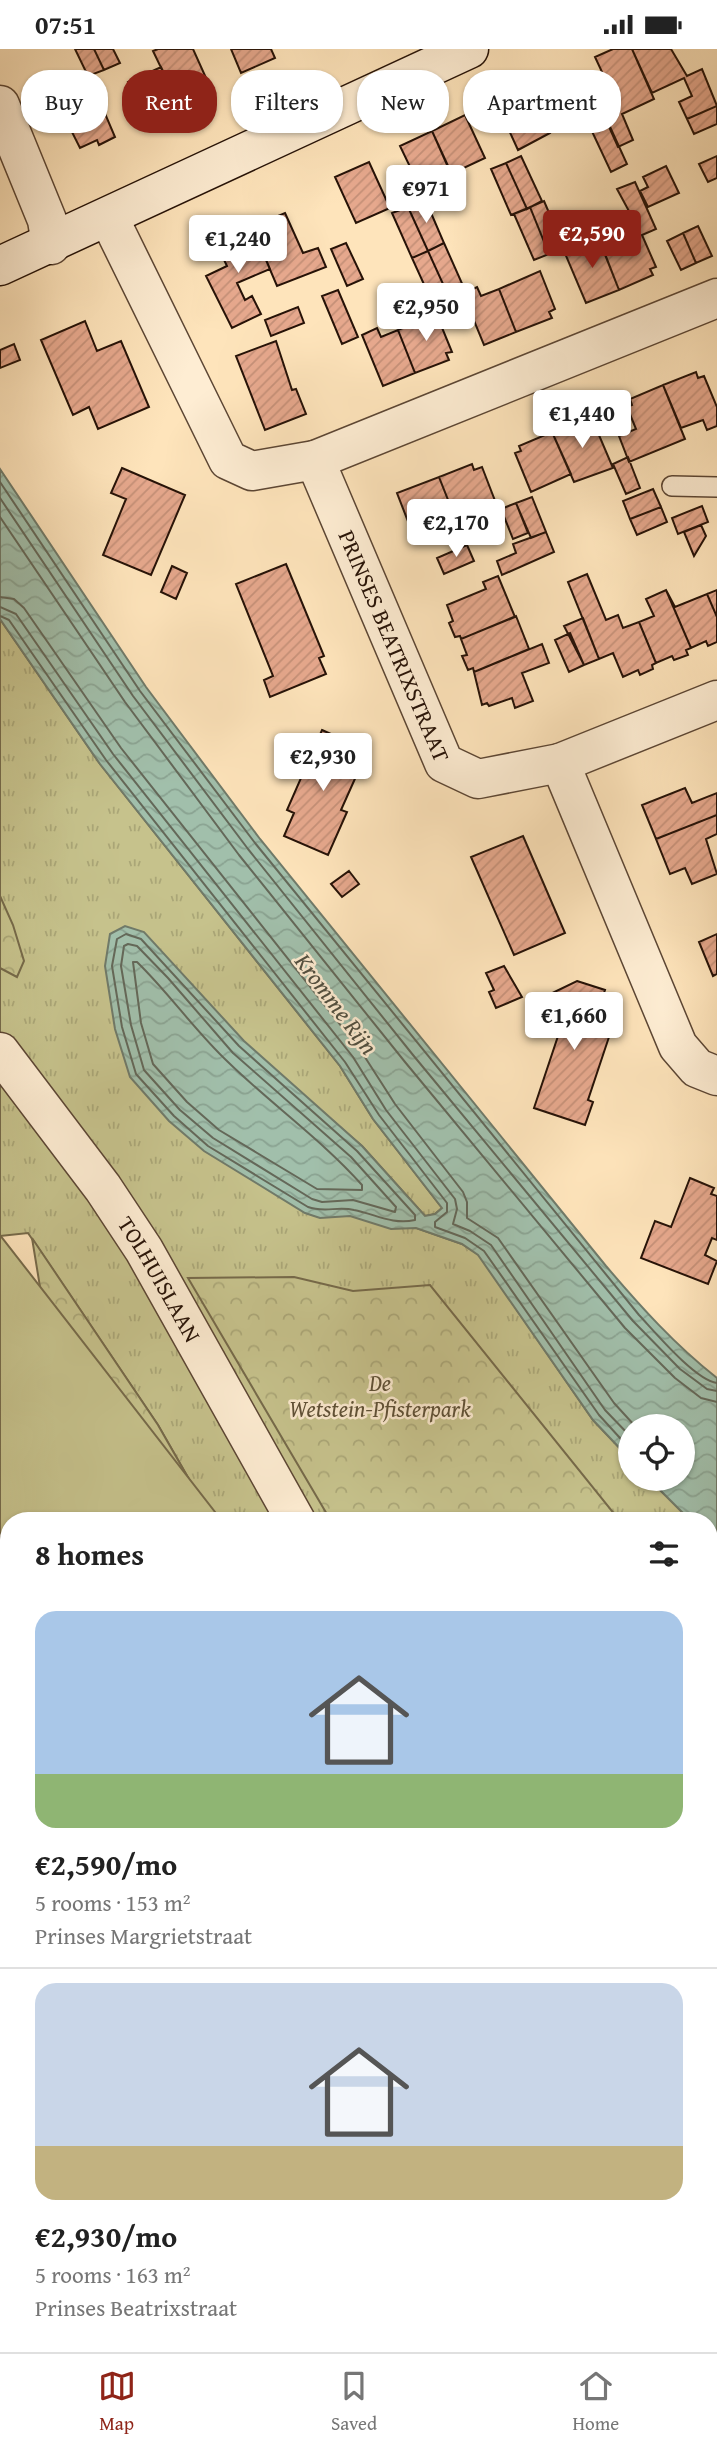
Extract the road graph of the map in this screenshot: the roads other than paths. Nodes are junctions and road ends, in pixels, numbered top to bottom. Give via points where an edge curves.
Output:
1 (469, 49) edge
2 (0, 105) edge
3 (109, 218) junction
4 (51, 245) junction
5 (0, 266) edge
6 (717, 298) edge
7 (315, 460) junction
8 (672, 485) dead end
9 (717, 487) edge
10 (717, 700) edge
11 (560, 763) junction
12 (0, 1052) edge
13 (717, 1076) edge
14 (291, 1512) edge

1 - 3 street
2 - 4 street via 47,220
3 - 4 street
3 - 7 street via 228,460 252,471
4 - 5 street
6 - 7 street
7 - 11 street, PRINSES BEATRIXSTRAAT via 444,763 478,779
8 - 9 lane
10 - 11 street, PRINSES BEATRIXSTRAAT
11 - 13 street via 678,1046 697,1068
12 - 14 street, TOLHUISLAAN via 144,1250

